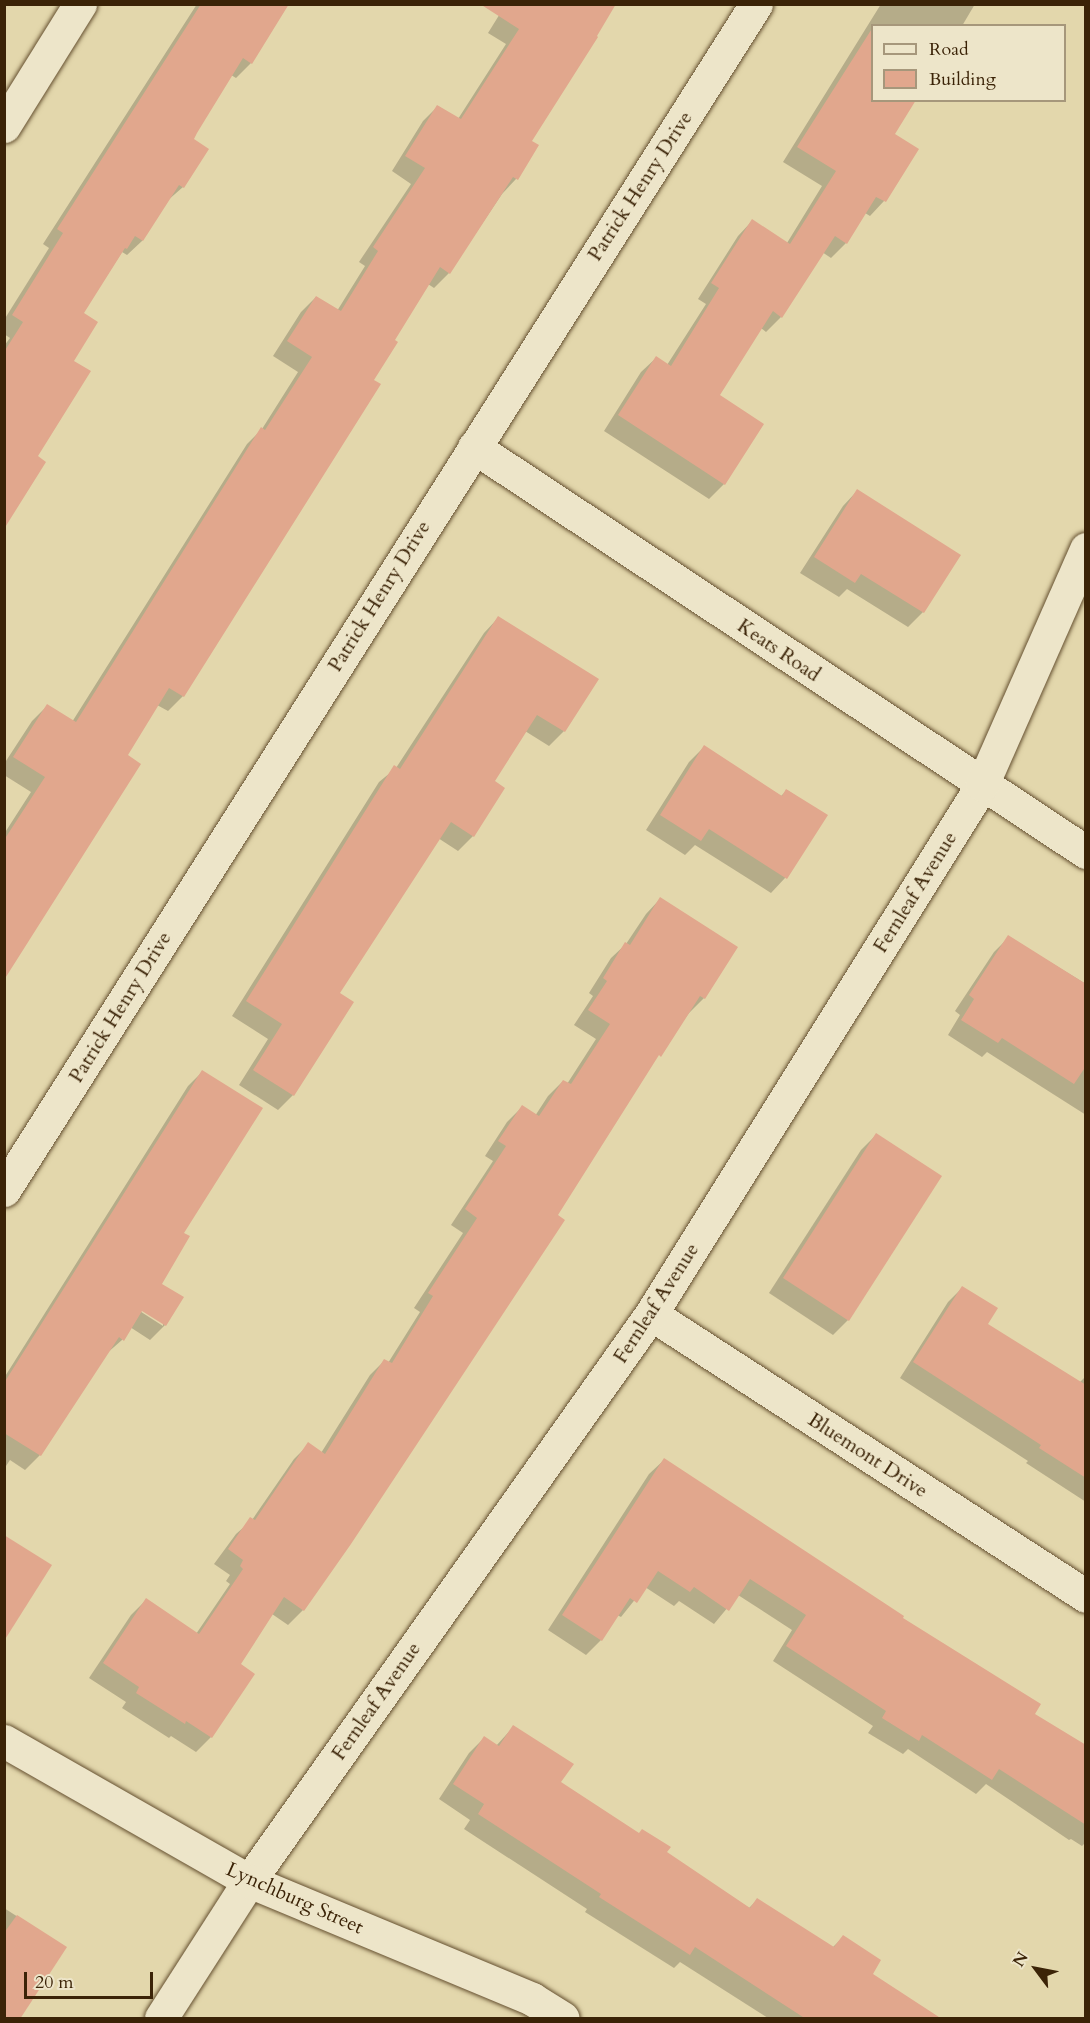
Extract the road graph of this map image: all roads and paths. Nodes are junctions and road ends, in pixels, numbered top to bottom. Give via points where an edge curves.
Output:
1 (80, 4) edge
2 (756, 4) edge
3 (4, 126) edge
4 (474, 447) junction
5 (1086, 549) edge
6 (982, 785) junction
7 (1086, 852) edge
8 (4, 1190) edge
9 (651, 1314) junction
10 (1086, 1596) edge
11 (4, 1741) edge
12 (249, 1881) junction
13 (161, 2019) edge
14 (562, 2019) edge

1 - 3 street
2 - 4 street, Patrick Henry Drive
4 - 6 street, Keats Road
4 - 8 street, Patrick Henry Drive
5 - 6 street, Fernleaf Avenue
6 - 7 street, Keats Road
6 - 9 street, Fernleaf Avenue
9 - 10 street, Bluemont Drive
9 - 12 street, Fernleaf Avenue
11 - 12 street, Lynchburg Street
12 - 13 street, Fernleaf Avenue
12 - 14 street, Lynchburg Street via 532,1999

